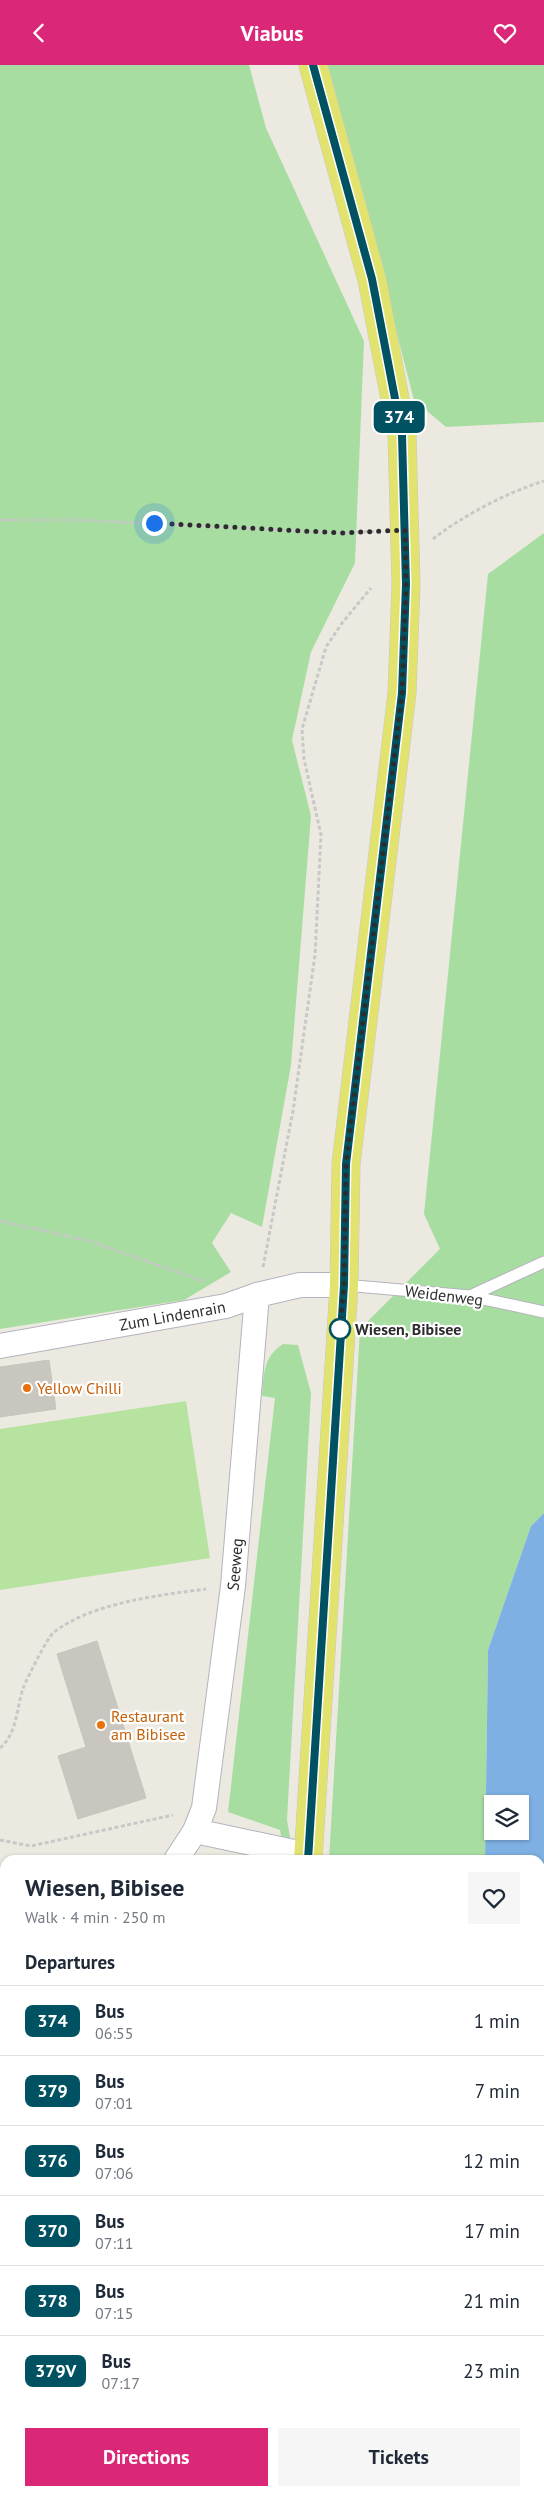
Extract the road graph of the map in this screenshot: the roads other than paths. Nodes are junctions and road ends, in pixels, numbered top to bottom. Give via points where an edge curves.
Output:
1 (313, 65) edge
2 (544, 1263) edge
3 (344, 1285) junction
4 (257, 1295) junction
5 (470, 1296) junction
6 (544, 1313) edge
7 (0, 1346) edge
8 (195, 1831) junction
9 (179, 1855) edge
10 (299, 1855) edge
11 (308, 1855) edge

1 - 3 main road via 374,289 402,435 405,530 402,693 346,1164
2 - 5 lane
3 - 4 street, Zum Lindenrain via 300,1285
3 - 5 lane, Weidenweg
3 - 11 main road
4 - 7 street, Zum Lindenrain via 226,1306
4 - 8 street, Seeweg via 233,1586 204,1808
5 - 6 lane, Weidenweg
8 - 9 street, Seeweg
8 - 10 street

